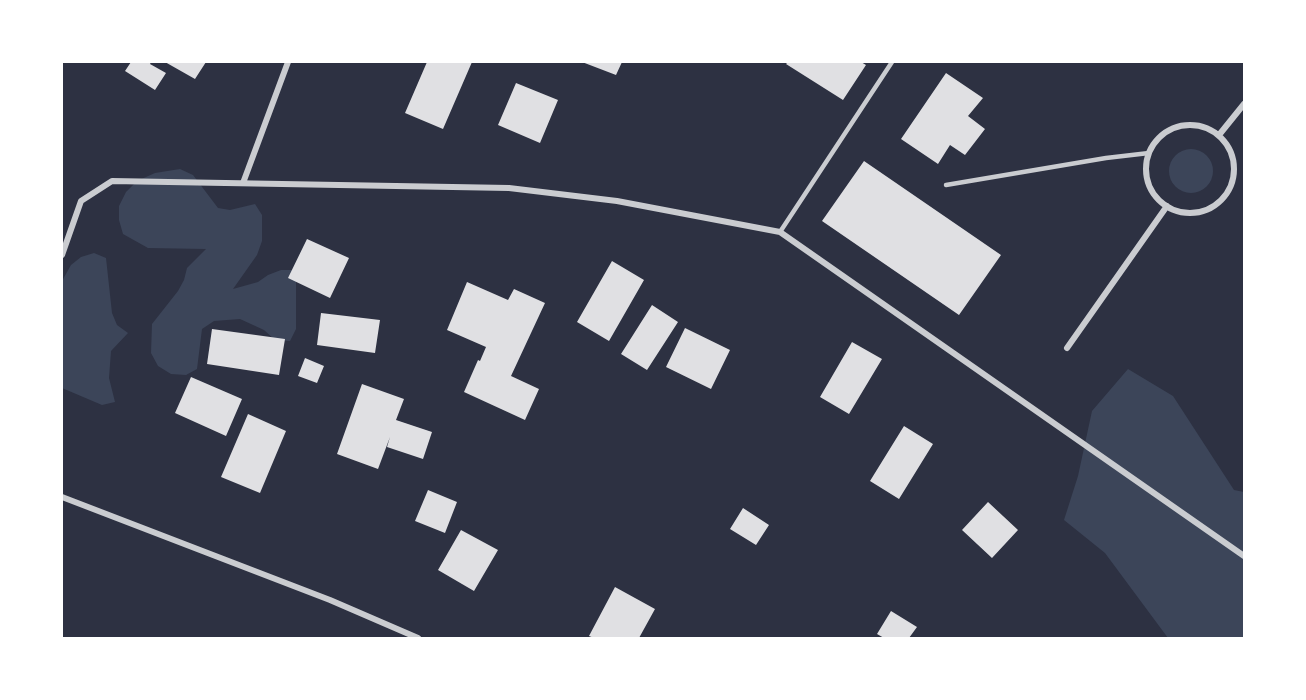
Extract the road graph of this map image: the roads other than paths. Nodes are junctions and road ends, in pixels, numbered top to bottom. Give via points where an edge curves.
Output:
1 (288, 62) edge
2 (892, 62) edge
3 (1245, 104) edge
4 (1219, 135) junction
5 (1149, 153) junction
6 (243, 183) junction
7 (946, 185) dead end
8 (1167, 206) junction
9 (780, 232) junction
10 (62, 255) edge
11 (1067, 348) dead end
12 (62, 497) edge
13 (1245, 556) edge
14 (418, 639) edge

1 - 6 street
2 - 9 lane
3 - 4 street
4 - 5 street via 1206,127 1179,126 1166,132
4 - 8 street via 1233,156 1235,169 1226,196 1203,212 1189,214
5 - 7 lane
5 - 8 street via 1148,181 1154,194
6 - 9 street via 509,188 617,201
6 - 10 street via 112,181 81,201
8 - 11 street
9 - 13 street
12 - 14 street via 330,600

